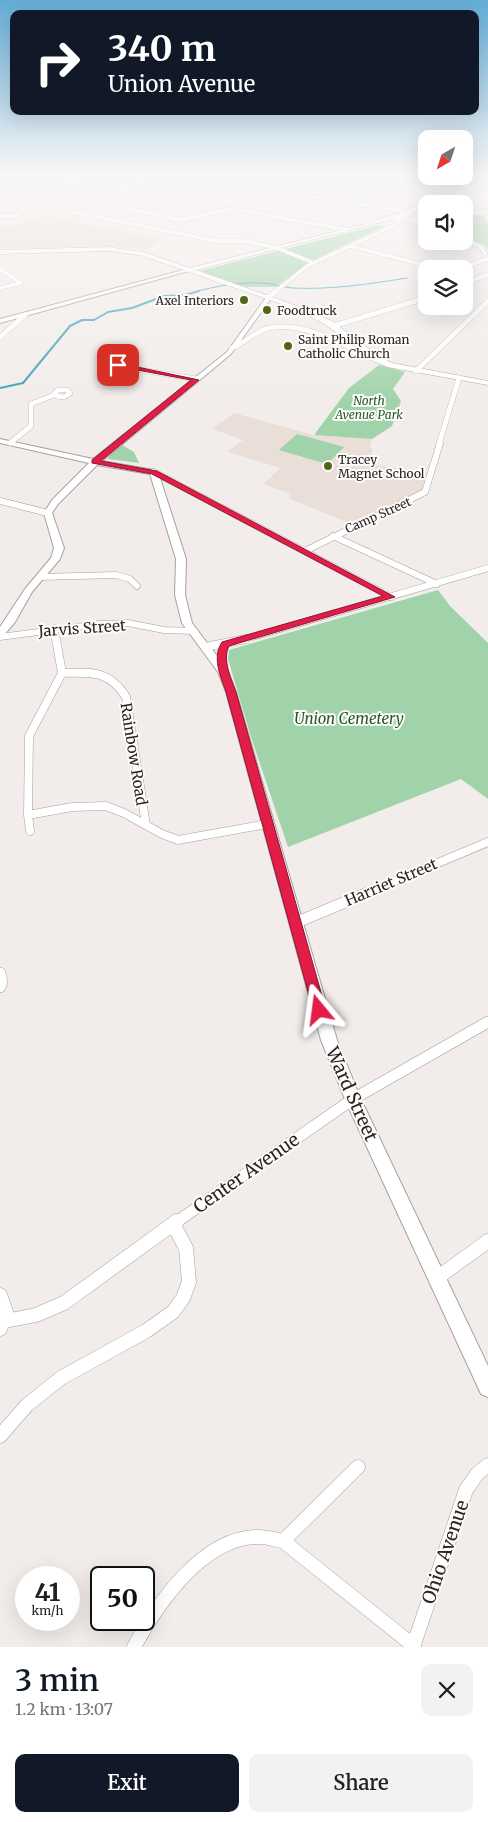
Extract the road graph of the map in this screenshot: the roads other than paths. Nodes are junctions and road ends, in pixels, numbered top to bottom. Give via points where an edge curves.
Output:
1 (129, 252) edge
2 (262, 252) edge
3 (287, 252) edge
4 (338, 252) edge
5 (373, 252) edge
6 (488, 258) edge
7 (314, 263) junction
8 (418, 263) edge
9 (473, 263) edge
10 (0, 269) edge
11 (189, 270) junction
12 (488, 274) edge
13 (473, 279) edge
14 (476, 280) junction
15 (473, 281) edge
16 (235, 286) joint
17 (0, 288) edge
18 (269, 297) junction
19 (418, 301) edge
20 (488, 301) edge
21 (25, 314) junction
22 (0, 322) edge
23 (333, 326) junction
24 (0, 337) edge
25 (232, 348) junction
26 (390, 365) junction
27 (118, 366) dead end
28 (416, 371) junction
29 (459, 378) junction
30 (196, 380) junction
31 (488, 383) edge
32 (54, 394) dead end
33 (0, 441) edge
34 (10, 443) junction
35 (94, 462) junction
36 (154, 472) junction
37 (0, 502) edge
38 (48, 513) junction
39 (333, 536) junction
40 (305, 551) junction
41 (488, 568) edge
42 (40, 577) junction
43 (437, 584) junction
44 (137, 586) dead end
45 (391, 597) junction
46 (54, 628) junction
47 (194, 632) junction
48 (0, 635) edge
49 (226, 644) junction
50 (205, 647) junction
51 (223, 671) junction
52 (62, 673) junction
53 (28, 815) junction
54 (267, 824) junction
55 (146, 825) junction
56 (30, 830) dead end
57 (488, 842) edge
58 (295, 923) junction
59 (0, 973) edge
60 (0, 987) edge
61 (488, 1022) edge
62 (353, 1099) junction
63 (173, 1224) junction
64 (488, 1241) edge
65 (437, 1278) junction
66 (0, 1295) edge
67 (2, 1325) edge
68 (488, 1387) edge
69 (0, 1436) edge
70 (488, 1465) edge
71 (358, 1467) dead end
72 (283, 1540) junction
73 (134, 1647) edge
74 (413, 1647) edge

1 - 11 main road
2 - 11 main road
3 - 7 street
4 - 7 street
5 - 8 street
6 - 9 street
7 - 18 street
10 - 17 street via 22,283
11 - 16 main road
11 - 21 main road
12 - 14 street
13 - 14 street
14 - 15 street
16 - 18 main road
18 - 23 main road
18 - 25 main road
19 - 23 street
20 - 28 street
21 - 22 main road
21 - 24 street
23 - 26 main road
25 - 26 street via 244,344 265,329 286,327 314,334
25 - 30 main road
26 - 28 main road
27 - 30 street
28 - 29 main road
29 - 31 main road
29 - 39 street, Camp Street via 425,492
30 - 35 main road
32 - 34 street via 31,404 31,426
33 - 34 main road
34 - 35 main road
35 - 36 main road
35 - 38 main road
36 - 40 street
36 - 47 main road, Ward Street via 181,559 180,595
37 - 38 street
38 - 42 main road via 59,548 55,559
39 - 40 street, Camp Street
39 - 43 street
40 - 45 street
41 - 43 street
42 - 44 street via 116,575 130,579
42 - 48 main road
43 - 45 street
45 - 49 street
46 - 47 street, Jarvis Street via 128,623
46 - 48 street, Jarvis Street
46 - 52 street
47 - 50 main road, Ward Street
49 - 50 street
49 - 51 street, Ward Street via 222,650
50 - 51 main road, Ward Street
51 - 54 main road, Ward Street
52 - 53 street via 29,736
52 - 55 street, Rainbow Road via 103,674 113,679 126,697
53 - 55 street via 91,805 104,806 115,808
53 - 56 street
54 - 55 street via 178,840
54 - 58 main road, Ward Street
57 - 58 street, Harriet Street
58 - 62 main road, Ward Street via 329,1040
59 - 60 street
61 - 62 street, Center Avenue
62 - 63 street, Center Avenue
62 - 65 main road, Ward Street
63 - 67 street, Center Avenue via 64,1303 47,1313
63 - 69 street via 186,1248 189,1282 173,1312 146,1331 61,1378 27,1405
64 - 65 street
65 - 68 main road, Ward Street
66 - 67 street, Center Avenue via 6,1309
70 - 74 street, Ohio Avenue via 466,1490
71 - 72 street
72 - 73 street via 264,1536 238,1540 198,1563 161,1602
72 - 74 street

